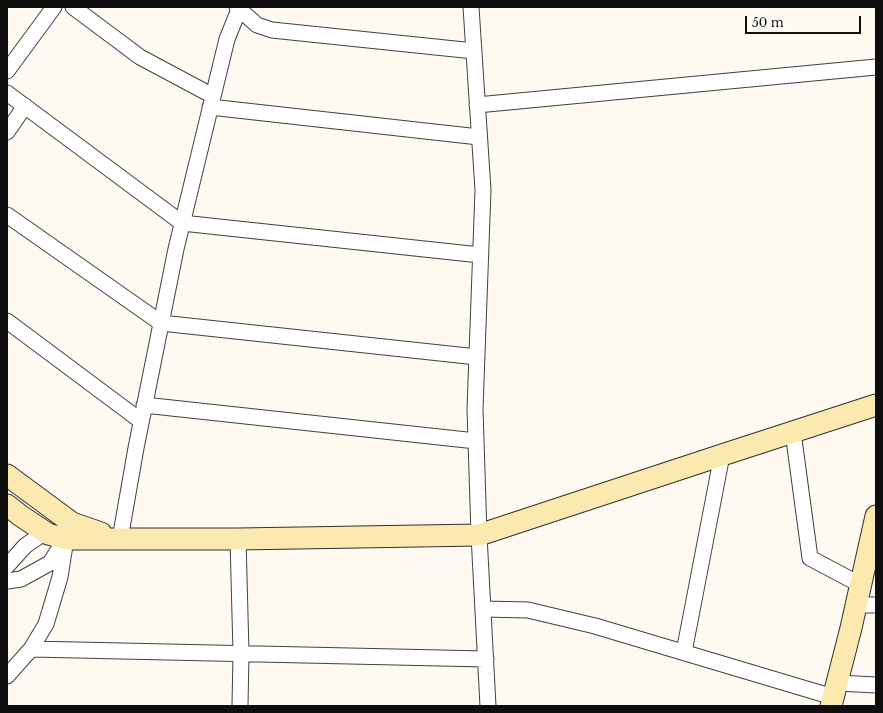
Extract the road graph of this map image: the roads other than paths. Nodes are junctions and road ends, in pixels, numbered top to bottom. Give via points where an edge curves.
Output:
1 (54, 7) edge
2 (73, 7) edge
3 (471, 7) edge
4 (239, 8) edge
5 (474, 52) junction
6 (876, 67) edge
7 (7, 71) edge
8 (7, 93) edge
9 (211, 102) junction
10 (477, 105) junction
11 (25, 106) junction
12 (7, 132) edge
13 (479, 137) junction
14 (7, 214) edge
15 (182, 223) junction
16 (480, 256) junction
17 (7, 320) edge
18 (161, 323) junction
19 (477, 357) junction
20 (144, 405) junction
21 (876, 405) edge
22 (141, 421) junction
23 (793, 432) junction
24 (476, 441) junction
25 (722, 454) junction
26 (7, 475) edge
27 (7, 505) edge
28 (876, 516) edge
29 (45, 532) junction
30 (479, 536) junction
31 (66, 538) junction
32 (120, 539) junction
33 (238, 539) junction
34 (7, 566) edge
35 (7, 580) edge
36 (861, 585) junction
37 (866, 605) edge
38 (483, 610) junction
39 (31, 649) junction
40 (684, 652) junction
41 (241, 653) junction
42 (486, 659) junction
43 (7, 676) edge
44 (876, 685) edge
45 (834, 695) edge
46 (240, 706) edge
47 (488, 706) edge

1 - 7 street
2 - 9 street via 140,57
3 - 5 street
4 - 5 street via 257,26 272,30
4 - 9 street via 227,39
5 - 10 street
6 - 10 street
8 - 11 street
9 - 13 street
9 - 15 street
10 - 13 street
11 - 12 street
11 - 15 street
13 - 16 street via 483,190
14 - 18 street
15 - 16 street
15 - 18 street
16 - 19 street
17 - 22 street
18 - 19 street
18 - 20 street
19 - 24 street
20 - 22 street
20 - 24 street
21 - 23 street
22 - 32 street
23 - 25 street
23 - 36 street via 810,558
24 - 30 street
25 - 30 street
25 - 40 street
26 - 32 street via 72,523
27 - 29 street
28 - 36 street
29 - 31 street
29 - 34 street via 25,546
30 - 33 street
30 - 38 street
31 - 32 street
31 - 35 street via 50,563 21,579
31 - 39 street via 60,577 46,624
32 - 33 street
33 - 41 street
36 - 37 street
37 - 45 street
38 - 40 street via 528,610
38 - 42 street
39 - 41 street
39 - 43 street
40 - 45 street
41 - 42 street
41 - 46 street
42 - 47 street
44 - 45 street

